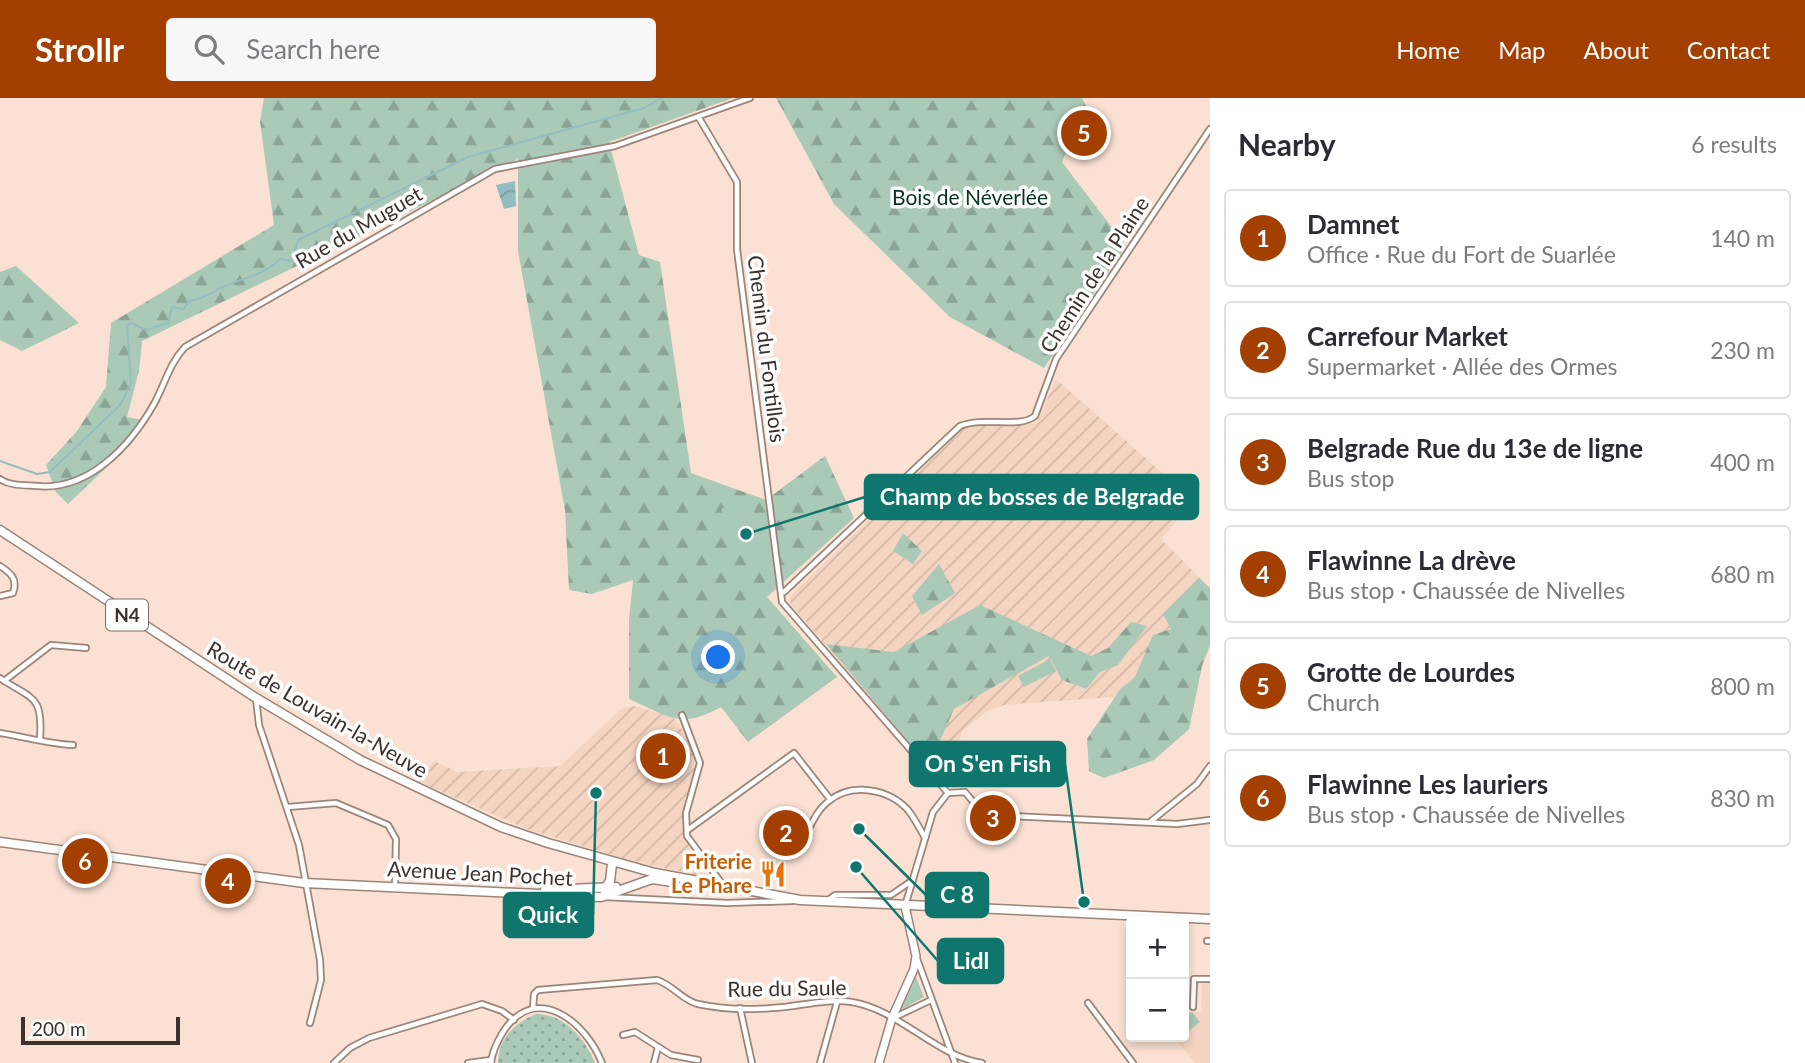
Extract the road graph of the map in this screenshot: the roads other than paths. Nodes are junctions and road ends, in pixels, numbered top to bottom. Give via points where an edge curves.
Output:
1 (750, 98) edge
2 (699, 118) junction
3 (1210, 129) edge
4 (0, 480) edge
5 (0, 530) edge
6 (0, 566) edge
7 (783, 592) junction
8 (0, 596) edge
9 (86, 648) dead end
10 (2, 679) edge
11 (256, 698) junction
12 (682, 715) dead end
13 (0, 733) edge
14 (40, 739) junction
15 (73, 745) dead end
16 (1210, 766) edge
17 (948, 793) junction
18 (830, 799) junction
19 (288, 807) junction
20 (1210, 820) edge
21 (1149, 822) junction
22 (689, 829) junction
23 (925, 838) junction
24 (0, 842) edge
25 (802, 842) dead end
26 (612, 863) junction
27 (655, 873) junction
28 (682, 879) junction
29 (914, 879) junction
30 (304, 883) junction
31 (724, 887) junction
32 (395, 888) junction
33 (602, 894) junction
34 (800, 900) junction
35 (826, 901) junction
36 (905, 906) junction
37 (1210, 919) edge
38 (916, 957) junction
39 (1210, 979) edge
40 (931, 1000) junction
41 (837, 1002) junction
42 (1088, 1003) dead end
43 (1193, 1007) dead end
44 (533, 1008) junction
45 (740, 1008) junction
46 (892, 1018) junction
47 (514, 1020) junction
48 (310, 1023) dead end
49 (623, 1035) dead end
50 (658, 1047) junction
51 (950, 1050) junction
52 (698, 1059) dead end
53 (491, 1062) edge
54 (334, 1063) edge
55 (468, 1063) edge
56 (602, 1063) edge
57 (654, 1063) edge
58 (752, 1063) edge
59 (820, 1063) edge
60 (879, 1063) edge
61 (954, 1063) edge
62 (982, 1063) edge
63 (1133, 1063) edge

1 - 2 street, Rue du Muguet
2 - 4 street, Rue du Muguet via 615,146 495,169 473,180 185,347 172,362 154,403 121,448 84,479 52,488
2 - 7 street, Chemin du Fontillois via 737,181 737,250
3 - 7 street, Chemin de la Plaine via 1056,359 1035,416 1021,422 986,419 960,426
5 - 11 main road, Route de Louvain-la-Neuve / N4
6 - 8 street via 15,582 10,596
7 - 17 street via 782,602
9 - 10 street via 51,645
10 - 14 street via 37,702 42,711
11 - 19 street via 258,725
11 - 26 main road, Route de Louvain-la-Neuve / N4 via 407,785 500,827
12 - 22 street via 700,763 685,813
13 - 14 street
14 - 15 street via 47,744
16 - 21 street via 1197,784
17 - 21 street via 965,792 980,810 992,815
17 - 23 street via 933,812
18 - 22 street via 794,752
18 - 23 street via 864,789 893,798 910,812
18 - 25 street
19 - 30 street
19 - 32 street via 336,803 388,825 396,839
20 - 21 street
22 - 31 street via 687,836 694,849
23 - 29 street
24 - 30 main road, Avenue Jean Pochet
26 - 27 main road, Route de Louvain-la-Neuve / N4
26 - 33 main road via 610,881
27 - 28 main road, Route de Louvain-la-Neuve / N4
27 - 33 main road
28 - 31 main road, N4
28 - 33 main road via 653,878
29 - 35 street via 891,895 835,895
29 - 36 street
30 - 32 main road, Avenue Jean Pochet
30 - 48 street via 321,980
31 - 34 main road, N4
32 - 33 main road, Avenue Jean Pochet
32 - 33 main road via 590,890
33 - 34 street, Avenue Jean Pochet via 727,903
34 - 35 main road, Avenue Jean Pochet / N4
35 - 36 main road, Avenue Jean Pochet / N4
36 - 37 main road, N4
36 - 38 street
38 - 40 street
38 - 46 street
39 - 43 street via 1194,979
40 - 46 street
40 - 51 street
41 - 45 street, Rue du Saule
41 - 46 street, Rue du Saule via 872,1008
41 - 59 street
42 - 63 street
44 - 45 street, Rue du Saule via 538,990 657,980 695,1004
44 - 47 street
44 - 56 street via 548,1008 568,1018 584,1031
45 - 58 street
46 - 51 street, Rue du Saule
46 - 60 street
47 - 53 street via 497,1042
47 - 54 street via 482,1004 369,1038
49 - 50 street via 635,1032
50 - 52 street via 681,1059
50 - 57 street
51 - 61 street
51 - 62 street, Rue du Saule
53 - 55 street

